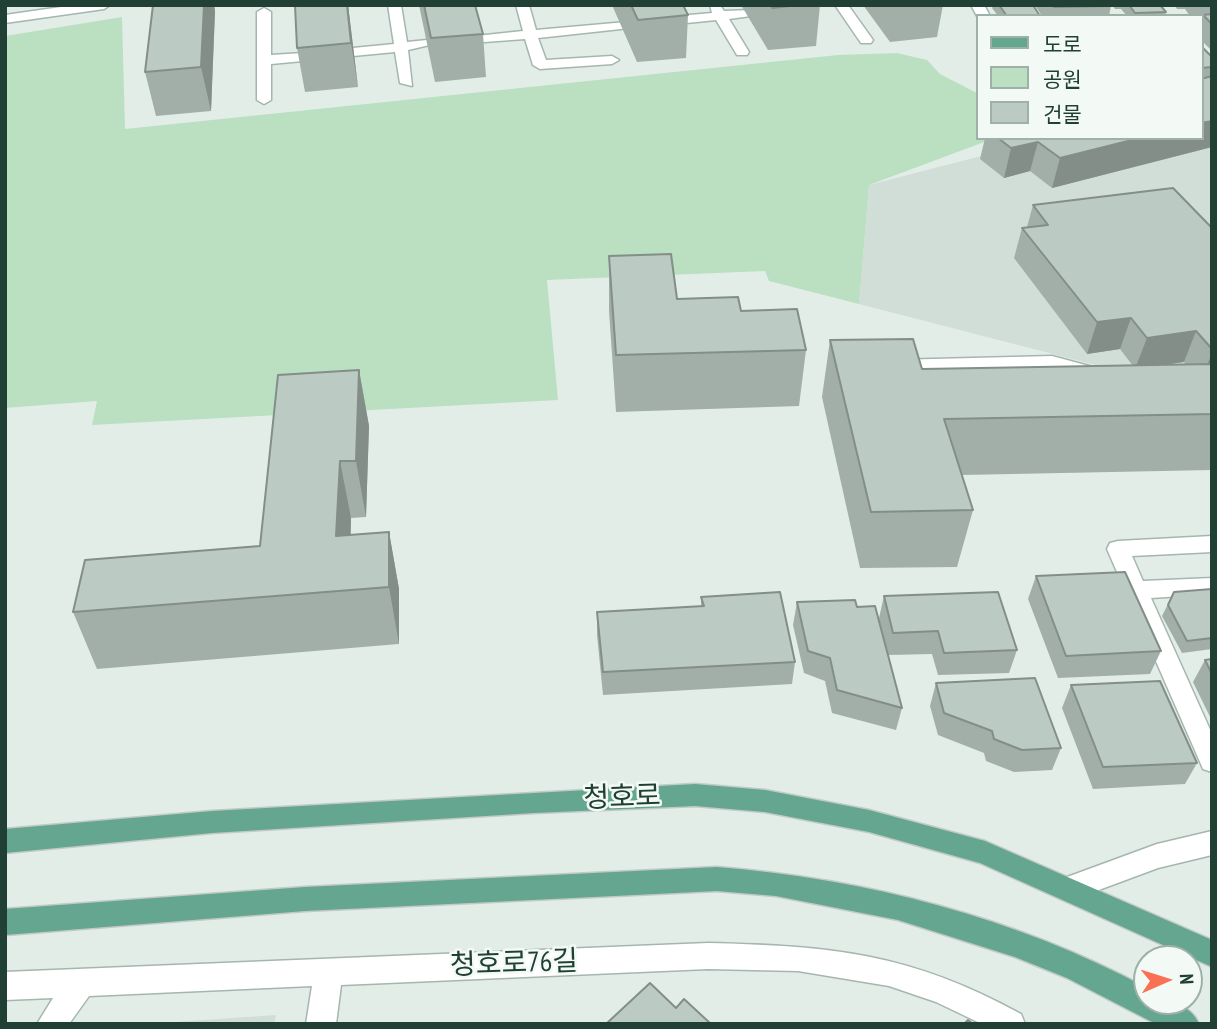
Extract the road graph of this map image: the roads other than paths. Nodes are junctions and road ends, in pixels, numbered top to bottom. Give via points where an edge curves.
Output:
1 (394, 5) edge
2 (522, 5) edge
3 (841, 5) edge
4 (98, 6) edge
5 (60, 8) edge
6 (717, 10) edge
7 (264, 12) dead end
8 (746, 13) dead end
9 (5, 19) edge
10 (667, 21) dead end
11 (621, 25) dead end
12 (531, 34) junction
13 (476, 40) edge
14 (866, 40) dead end
15 (427, 44) edge
16 (402, 47) junction
17 (353, 52) edge
18 (742, 52) dead end
19 (303, 57) edge
20 (264, 60) junction
21 (612, 60) dead end
22 (407, 83) dead end
23 (264, 100) dead end
24 (877, 366) edge
25 (1119, 379) edge
26 (1212, 544) edge
27 (1133, 584) junction
28 (1212, 586) edge
29 (1212, 762) edge
30 (5, 841) edge
31 (1212, 843) edge
32 (1069, 889) junction
33 (5, 922) edge
34 (1212, 954) edge
35 (330, 971) junction
36 (82, 982) junction
37 (5, 986) edge
38 (51, 1024) edge
39 (321, 1024) edge
40 (1011, 1024) edge
41 (1185, 1024) edge

1 - 16 street
2 - 12 street
3 - 14 street
4 - 5 street
5 - 9 street
6 - 8 street
6 - 10 street
6 - 18 street
7 - 20 street
11 - 12 street
12 - 13 street
12 - 21 street via 540,65
15 - 16 street
16 - 17 street
16 - 22 street
19 - 20 street
20 - 23 street
24 - 25 street via 1052,362
26 - 27 street via 1118,549
27 - 28 street
27 - 29 street
30 - 32 main road, 청호로 via 363,811 695,795 765,801 945,840
31 - 32 street via 1157,856
32 - 34 main road, 청호로
33 - 41 main road via 400,893 757,881 811,887 1051,957
35 - 36 street, 청호로76길
35 - 39 street
35 - 40 street, 청호로76길 via 708,956 812,959 885,972 981,1006
36 - 37 street, 청호로76길
36 - 38 street

